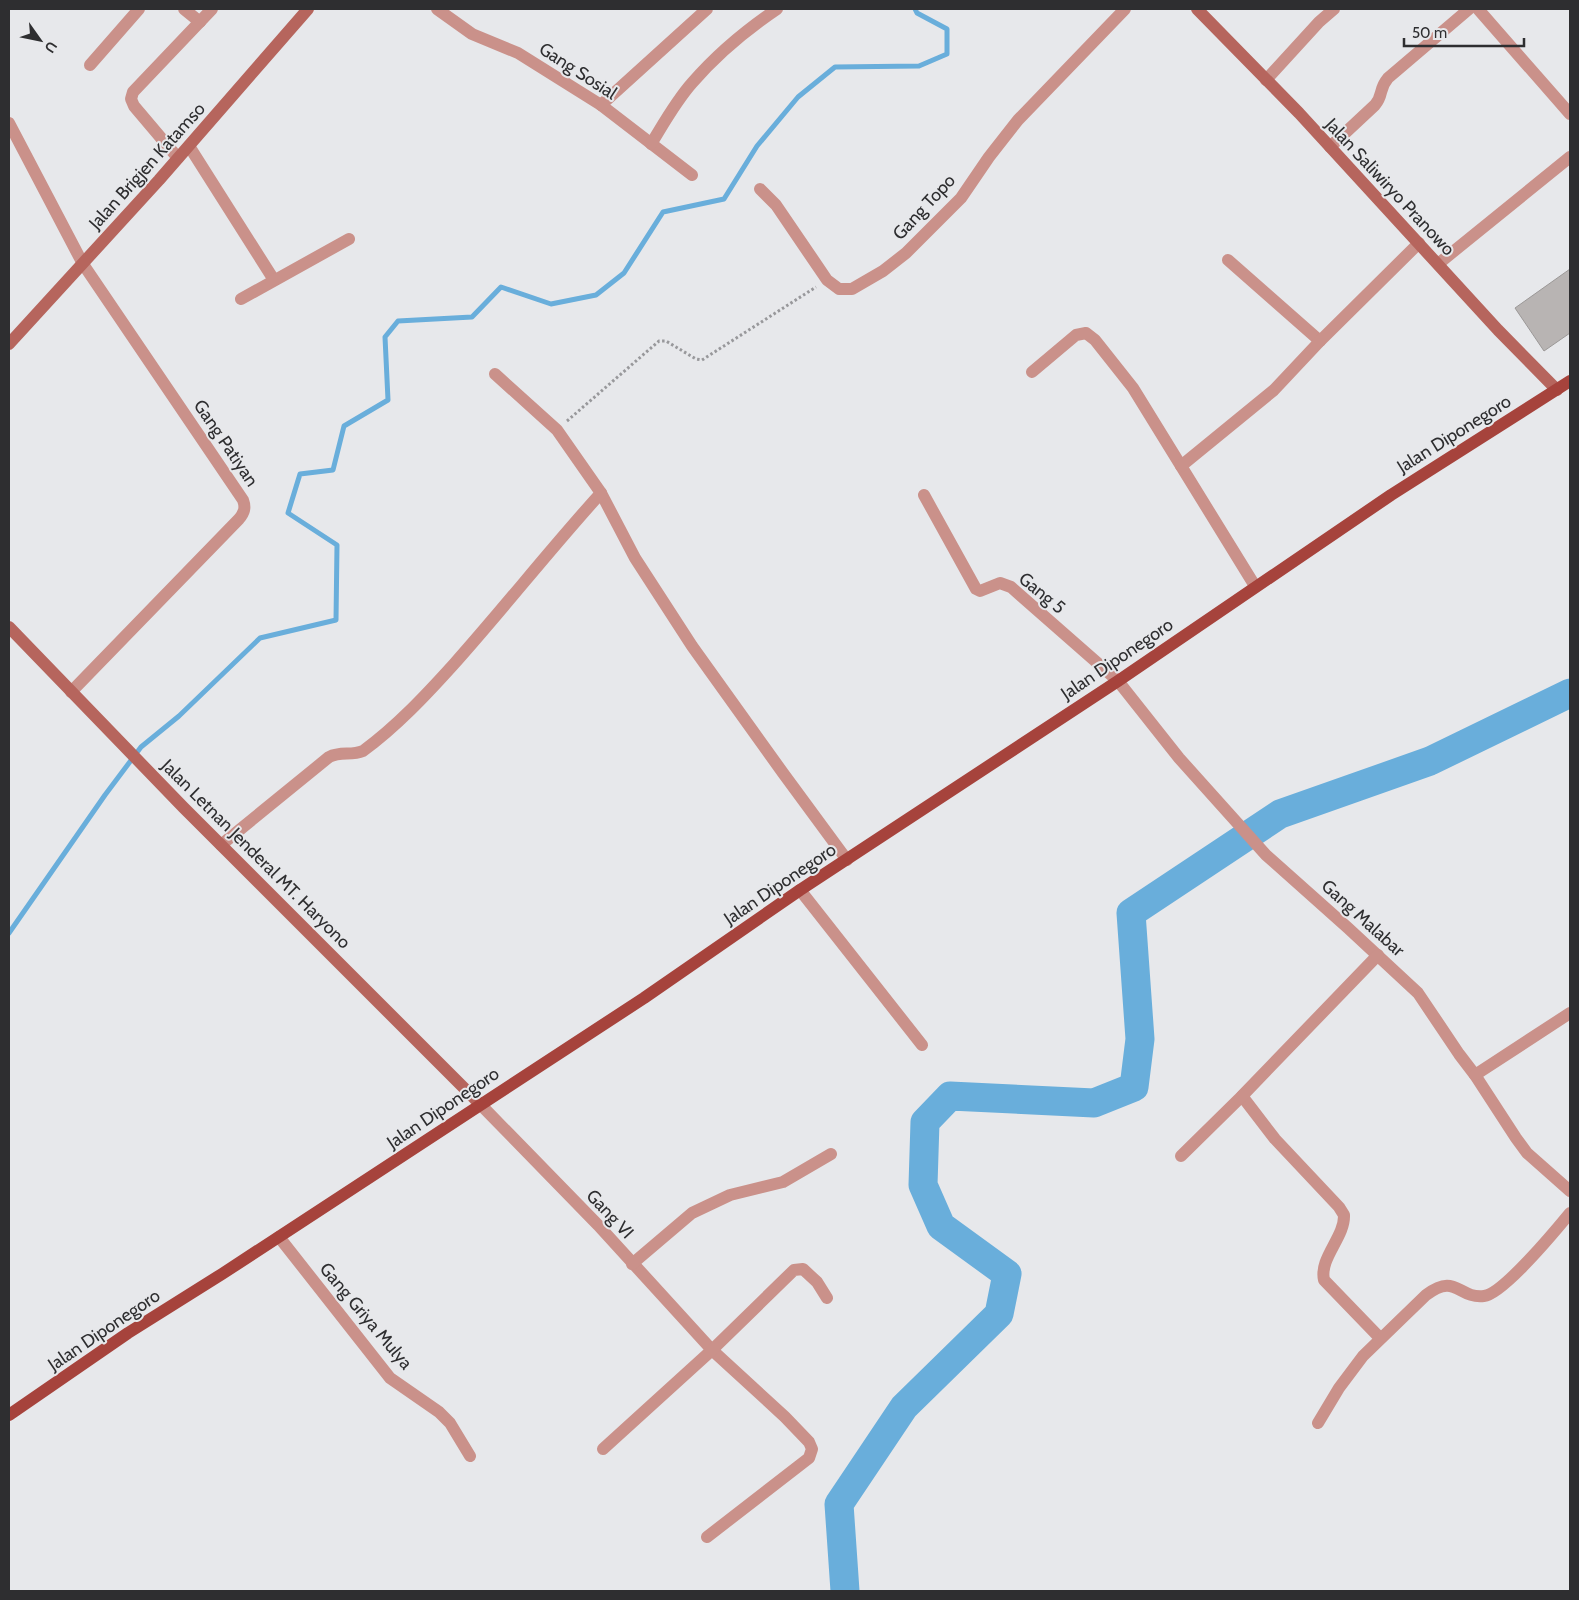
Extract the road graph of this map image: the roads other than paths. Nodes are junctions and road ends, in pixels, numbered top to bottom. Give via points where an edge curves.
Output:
1 (139, 9) edge
2 (184, 9) edge
3 (212, 9) edge
4 (308, 9) edge
5 (437, 9) edge
6 (707, 9) edge
7 (777, 9) edge
8 (1125, 9) edge
9 (1197, 9) edge
10 (1334, 9) edge
11 (1469, 9) edge
12 (1478, 9) edge
13 (200, 22) junction
14 (90, 65) dead end
15 (1266, 80) junction
16 (602, 106) junction
17 (1570, 114) edge
18 (9, 123) edge
19 (651, 144) junction
20 (189, 146) junction
21 (1330, 147) junction
22 (1570, 157) edge
23 (178, 158) junction
24 (692, 175) dead end
25 (760, 189) dead end
26 (349, 240) dead end
27 (1419, 243) junction
28 (1228, 260) dead end
29 (83, 264) junction
30 (1438, 264) junction
31 (274, 280) junction
32 (241, 299) dead end
33 (1320, 340) junction
34 (9, 344) edge
35 (1032, 372) dead end
36 (495, 374) dead end
37 (1570, 381) edge
38 (1557, 390) junction
39 (1182, 466) junction
40 (602, 493) junction
41 (924, 494) dead end
42 (1255, 586) junction
43 (9, 627) edge
44 (1118, 680) junction
45 (70, 692) junction
46 (221, 845) junction
47 (847, 860) junction
48 (800, 890) junction
49 (1378, 955) junction
50 (1570, 1013) edge
51 (922, 1045) dead end
52 (1475, 1075) junction
53 (1242, 1096) junction
54 (480, 1104) junction
55 (831, 1154) dead end
56 (1181, 1156) dead end
57 (1570, 1191) edge
58 (1570, 1214) edge
59 (279, 1237) junction
60 (632, 1264) junction
61 (827, 1298) dead end
62 (1380, 1338) junction
63 (712, 1350) junction
64 (9, 1415) edge
65 (1318, 1423) dead end
66 (603, 1449) dead end
67 (470, 1456) dead end
68 (707, 1537) dead end

1 - 14 street
2 - 13 street
3 - 13 street
4 - 20 street, Jalan Brigjen Katamso
5 - 16 street, Gang Sosial via 472,34 518,53
6 - 16 street
7 - 19 street via 723,50 692,83
8 - 25 street, Gang Topo via 1018,120 961,198 906,253 852,289 839,289 827,280 776,204
9 - 15 street, Jalan Saliwiryo Pranowo
10 - 15 street
11 - 21 street via 1388,78 1381,86 1381,98 1375,106
12 - 17 street
13 - 23 street via 133,92 131,99
15 - 21 street, Jalan Saliwiryo Pranowo
16 - 19 street, Gang Sosial
18 - 29 street
19 - 24 street, Gang Sosial
20 - 23 street, Jalan Brigjen Katamso
20 - 31 street
21 - 27 street, Jalan Saliwiryo Pranowo
22 - 30 street
23 - 29 street, Jalan Brigjen Katamso
26 - 31 street
27 - 30 street, Jalan Saliwiryo Pranowo
27 - 33 street
28 - 33 street
29 - 34 street, Jalan Brigjen Katamso
29 - 45 street, Gang Patiyan via 245,505 239,520
30 - 38 street, Jalan Saliwiryo Pranowo
31 - 32 street
33 - 39 street via 1274,390
35 - 39 street via 1076,335 1086,333 1133,388
36 - 40 street via 557,430
37 - 38 main road, Jalan Diponegoro
38 - 42 main road, Jalan Diponegoro
39 - 42 street
40 - 46 street via 420,700 363,751 329,757
40 - 47 street via 635,558 692,646
41 - 44 street, Gang 5 via 976,589 980,591 1000,583 1011,587
42 - 44 main road, Jalan Diponegoro
43 - 45 street, Jalan Letnan Jenderal MT. Haryono
44 - 47 main road, Jalan Diponegoro
44 - 49 street, Gang Malabar via 1179,758 1266,854
45 - 46 street, Jalan Letnan Jenderal MT. Haryono
46 - 54 street, Jalan Letnan Jenderal MT. Haryono
47 - 48 main road, Jalan Diponegoro
48 - 51 street
48 - 54 main road, Jalan Diponegoro via 644,998
49 - 52 street, Gang Malabar via 1418,993
49 - 53 street
50 - 52 street
52 - 57 street, Gang Malabar via 1527,1153
53 - 56 street
53 - 62 street via 1275,1139 1344,1215 1343,1227 1325,1265 1324,1280
54 - 59 main road, Jalan Diponegoro
54 - 60 street, Gang VI
55 - 60 street via 783,1182 730,1195 692,1213
58 - 62 street via 1491,1294 1477,1296 1449,1285 1442,1286 1426,1295
59 - 64 main road, Jalan Diponegoro via 128,1333
59 - 67 street, Gang Griya Mulya via 390,1378 439,1412
60 - 63 street, Gang VI
61 - 63 street via 803,1270 794,1270
62 - 65 street via 1354,1367
63 - 66 street
63 - 68 street, Gang VI via 786,1417 812,1449 809,1458

